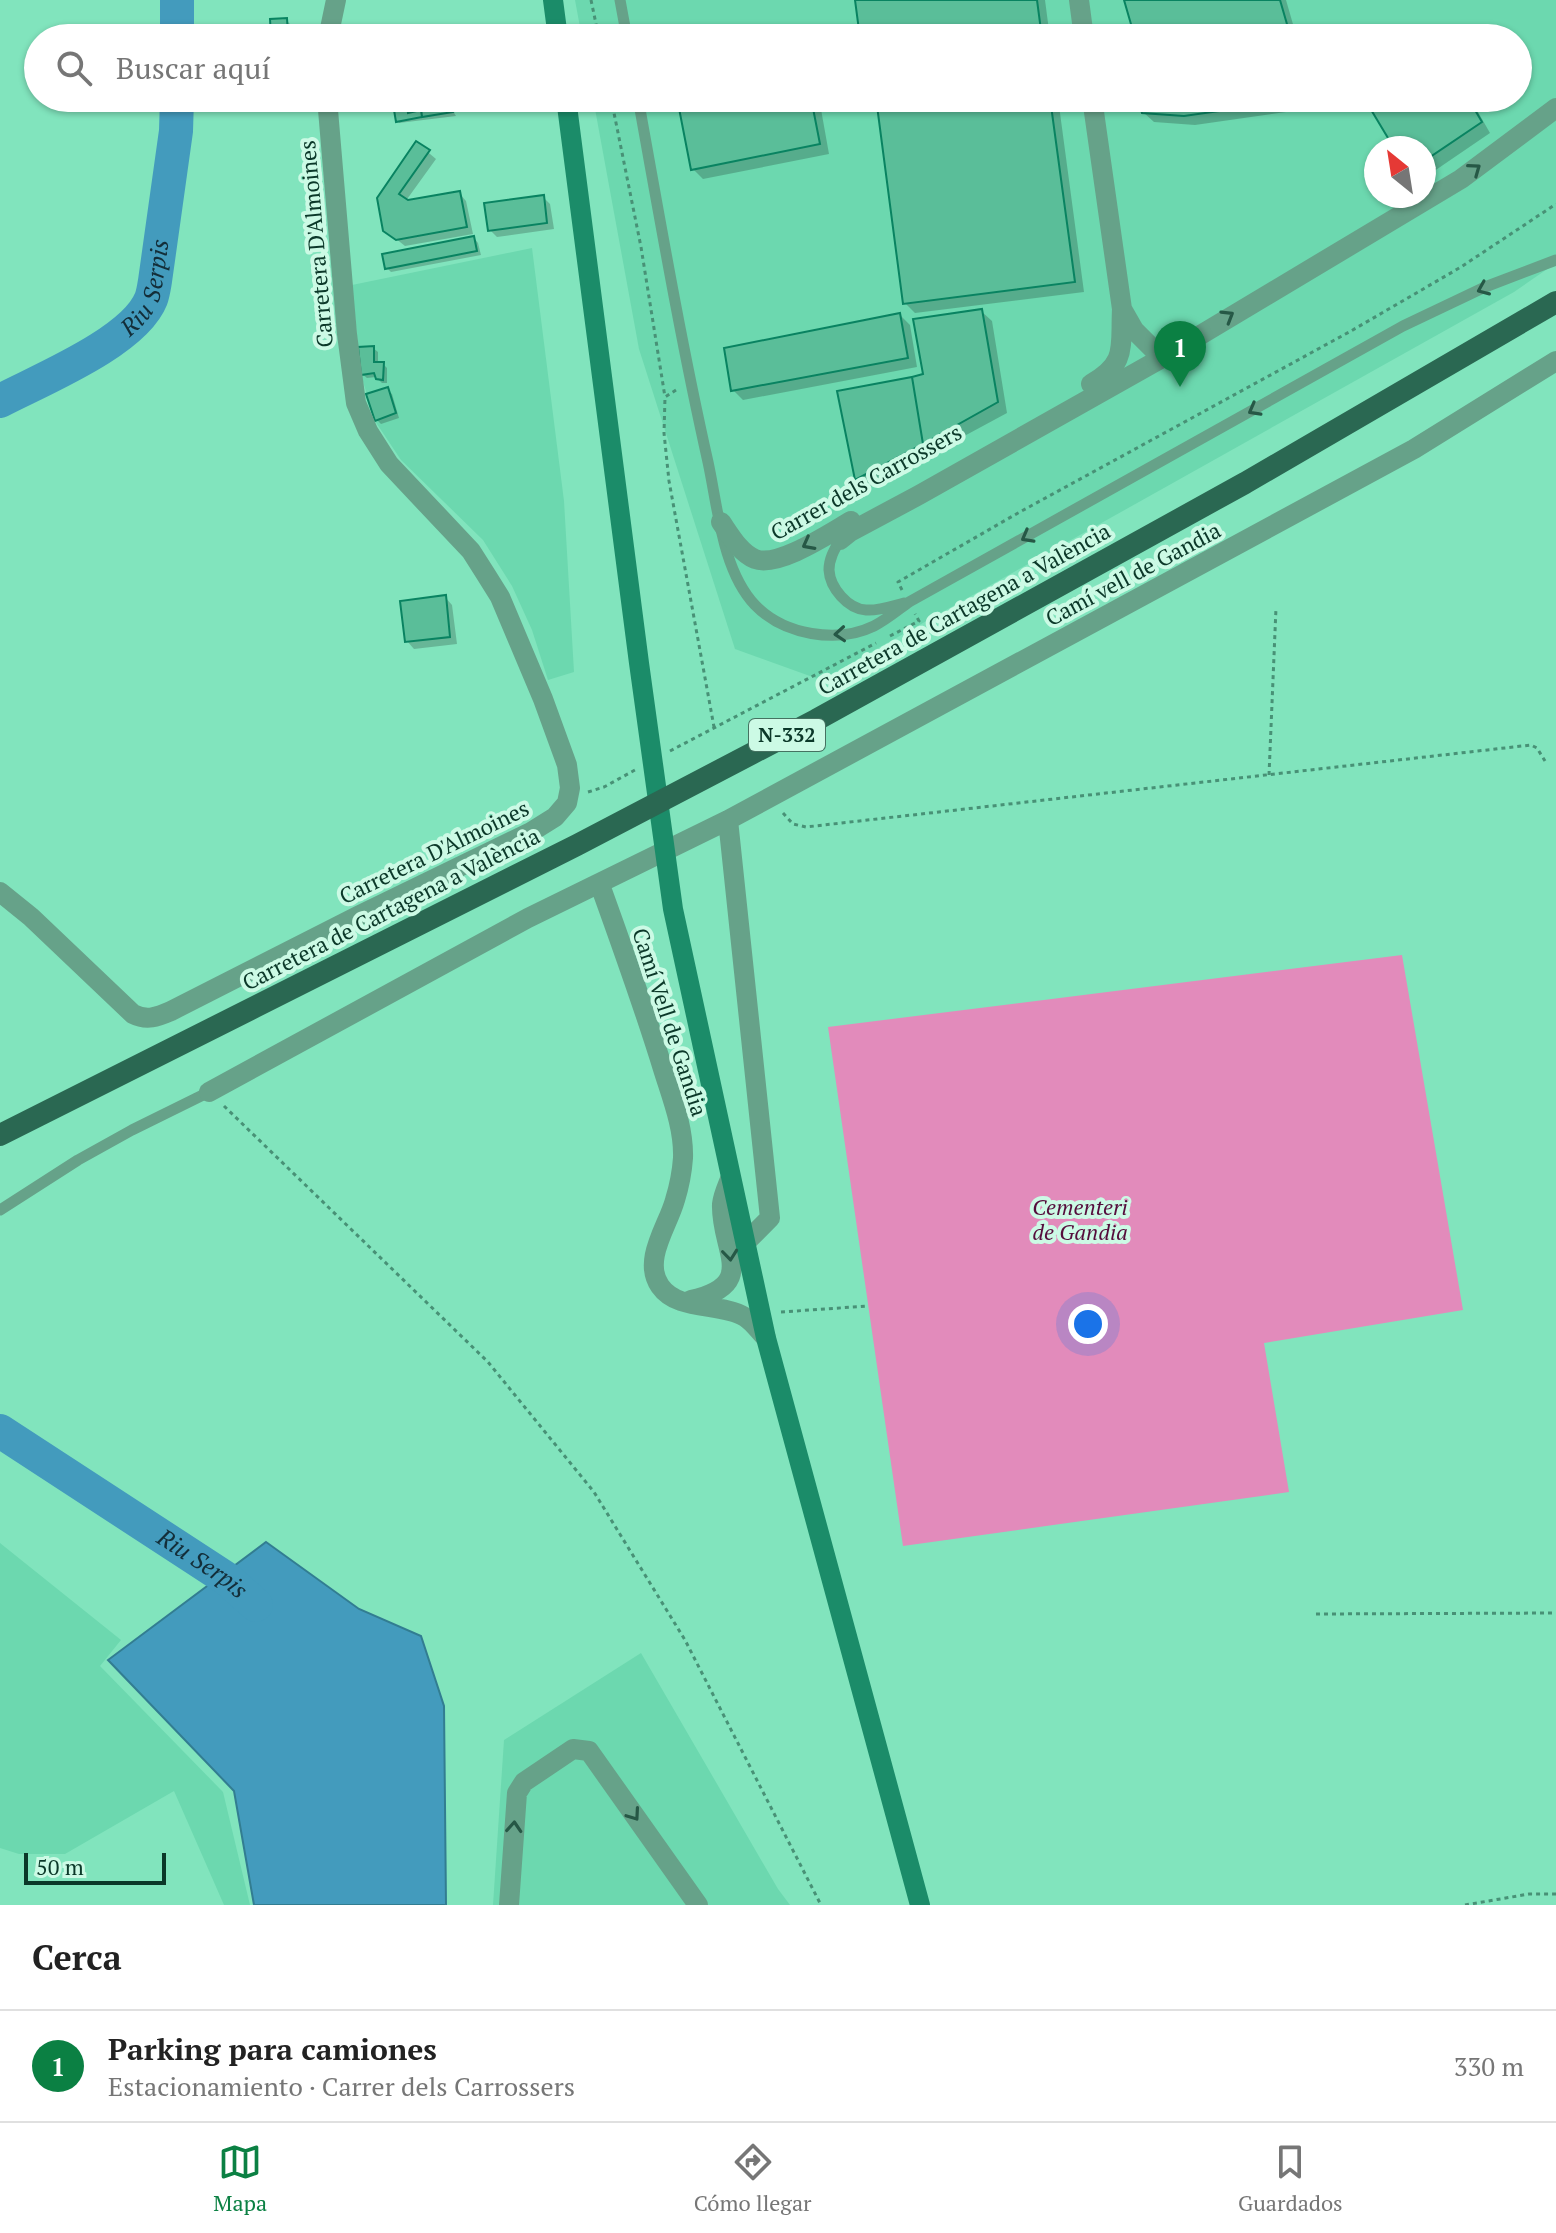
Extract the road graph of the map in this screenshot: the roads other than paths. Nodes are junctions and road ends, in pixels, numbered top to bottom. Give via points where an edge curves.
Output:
1 (336, 0) edge
2 (553, 0) edge
3 (620, 0) edge
4 (1079, 0) edge
5 (331, 24) edge
6 (556, 24) edge
7 (624, 24) edge
8 (1082, 24) edge
9 (1556, 108) edge
10 (328, 112) edge
11 (568, 112) edge
12 (641, 112) edge
13 (1094, 112) edge
14 (1556, 260) edge
15 (1556, 302) edge
16 (1122, 309) junction
17 (1162, 358) junction
18 (1556, 361) edge
19 (721, 522) junction
20 (840, 540) joint
21 (909, 602) junction
22 (728, 820) junction
23 (600, 885) junction
24 (0, 892) edge
25 (209, 1092) joint
26 (0, 1135) edge
27 (730, 1179) junction
28 (0, 1210) edge
29 (746, 1242) junction
30 (683, 1302) junction
31 (766, 1338) junction
32 (509, 1905) edge
33 (698, 1905) edge
34 (920, 1905) edge

1 - 5 street
2 - 6 main road
3 - 7 lane
4 - 8 street
17 -> 9 street, Carrer dels Carrossers via 1461,179
10 - 24 street, Carretera D'Almoines via 356,403 389,464 471,551 500,597 567,765 567,803 531,832 153,1018 133,1014
11 - 27 main road via 673,909
12 - 19 lane, Carrer dels Carrossers
13 - 16 street
14 -> 21 lane via 1403,326
15 - 26 highway, Carretera de Cartagena a València / N-332 via 1258,476 803,727
16 - 17 street
16 -> 19 street, Carrer dels Carrossers via 1120,354 1113,369 833,531 766,562 752,558
17 - 20 street, Carrer dels Carrossers
18 - 22 street, Camí vell de Gandia via 1414,449
21 -> 19 lane via 876,625 848,635 793,628 769,616 745,592 730,562
20 - 21 lane via 829,569 834,586 849,604 868,610
22 - 23 street, Camí vell de Gandia
22 - 29 street via 770,1218
23 - 25 street, Camí vell de Gandia via 528,918
23 - 30 street, Camí Vell de Gandia via 678,1117 681,1171 654,1261 661,1288
25 - 28 lane via 91,1153
27 - 29 main road
27 -> 30 street via 722,1205 730,1277 716,1293
29 - 31 main road
30 - 31 street via 734,1312
31 - 34 main road
32 -> 33 street via 517,1793 524,1782 573,1749 589,1751

